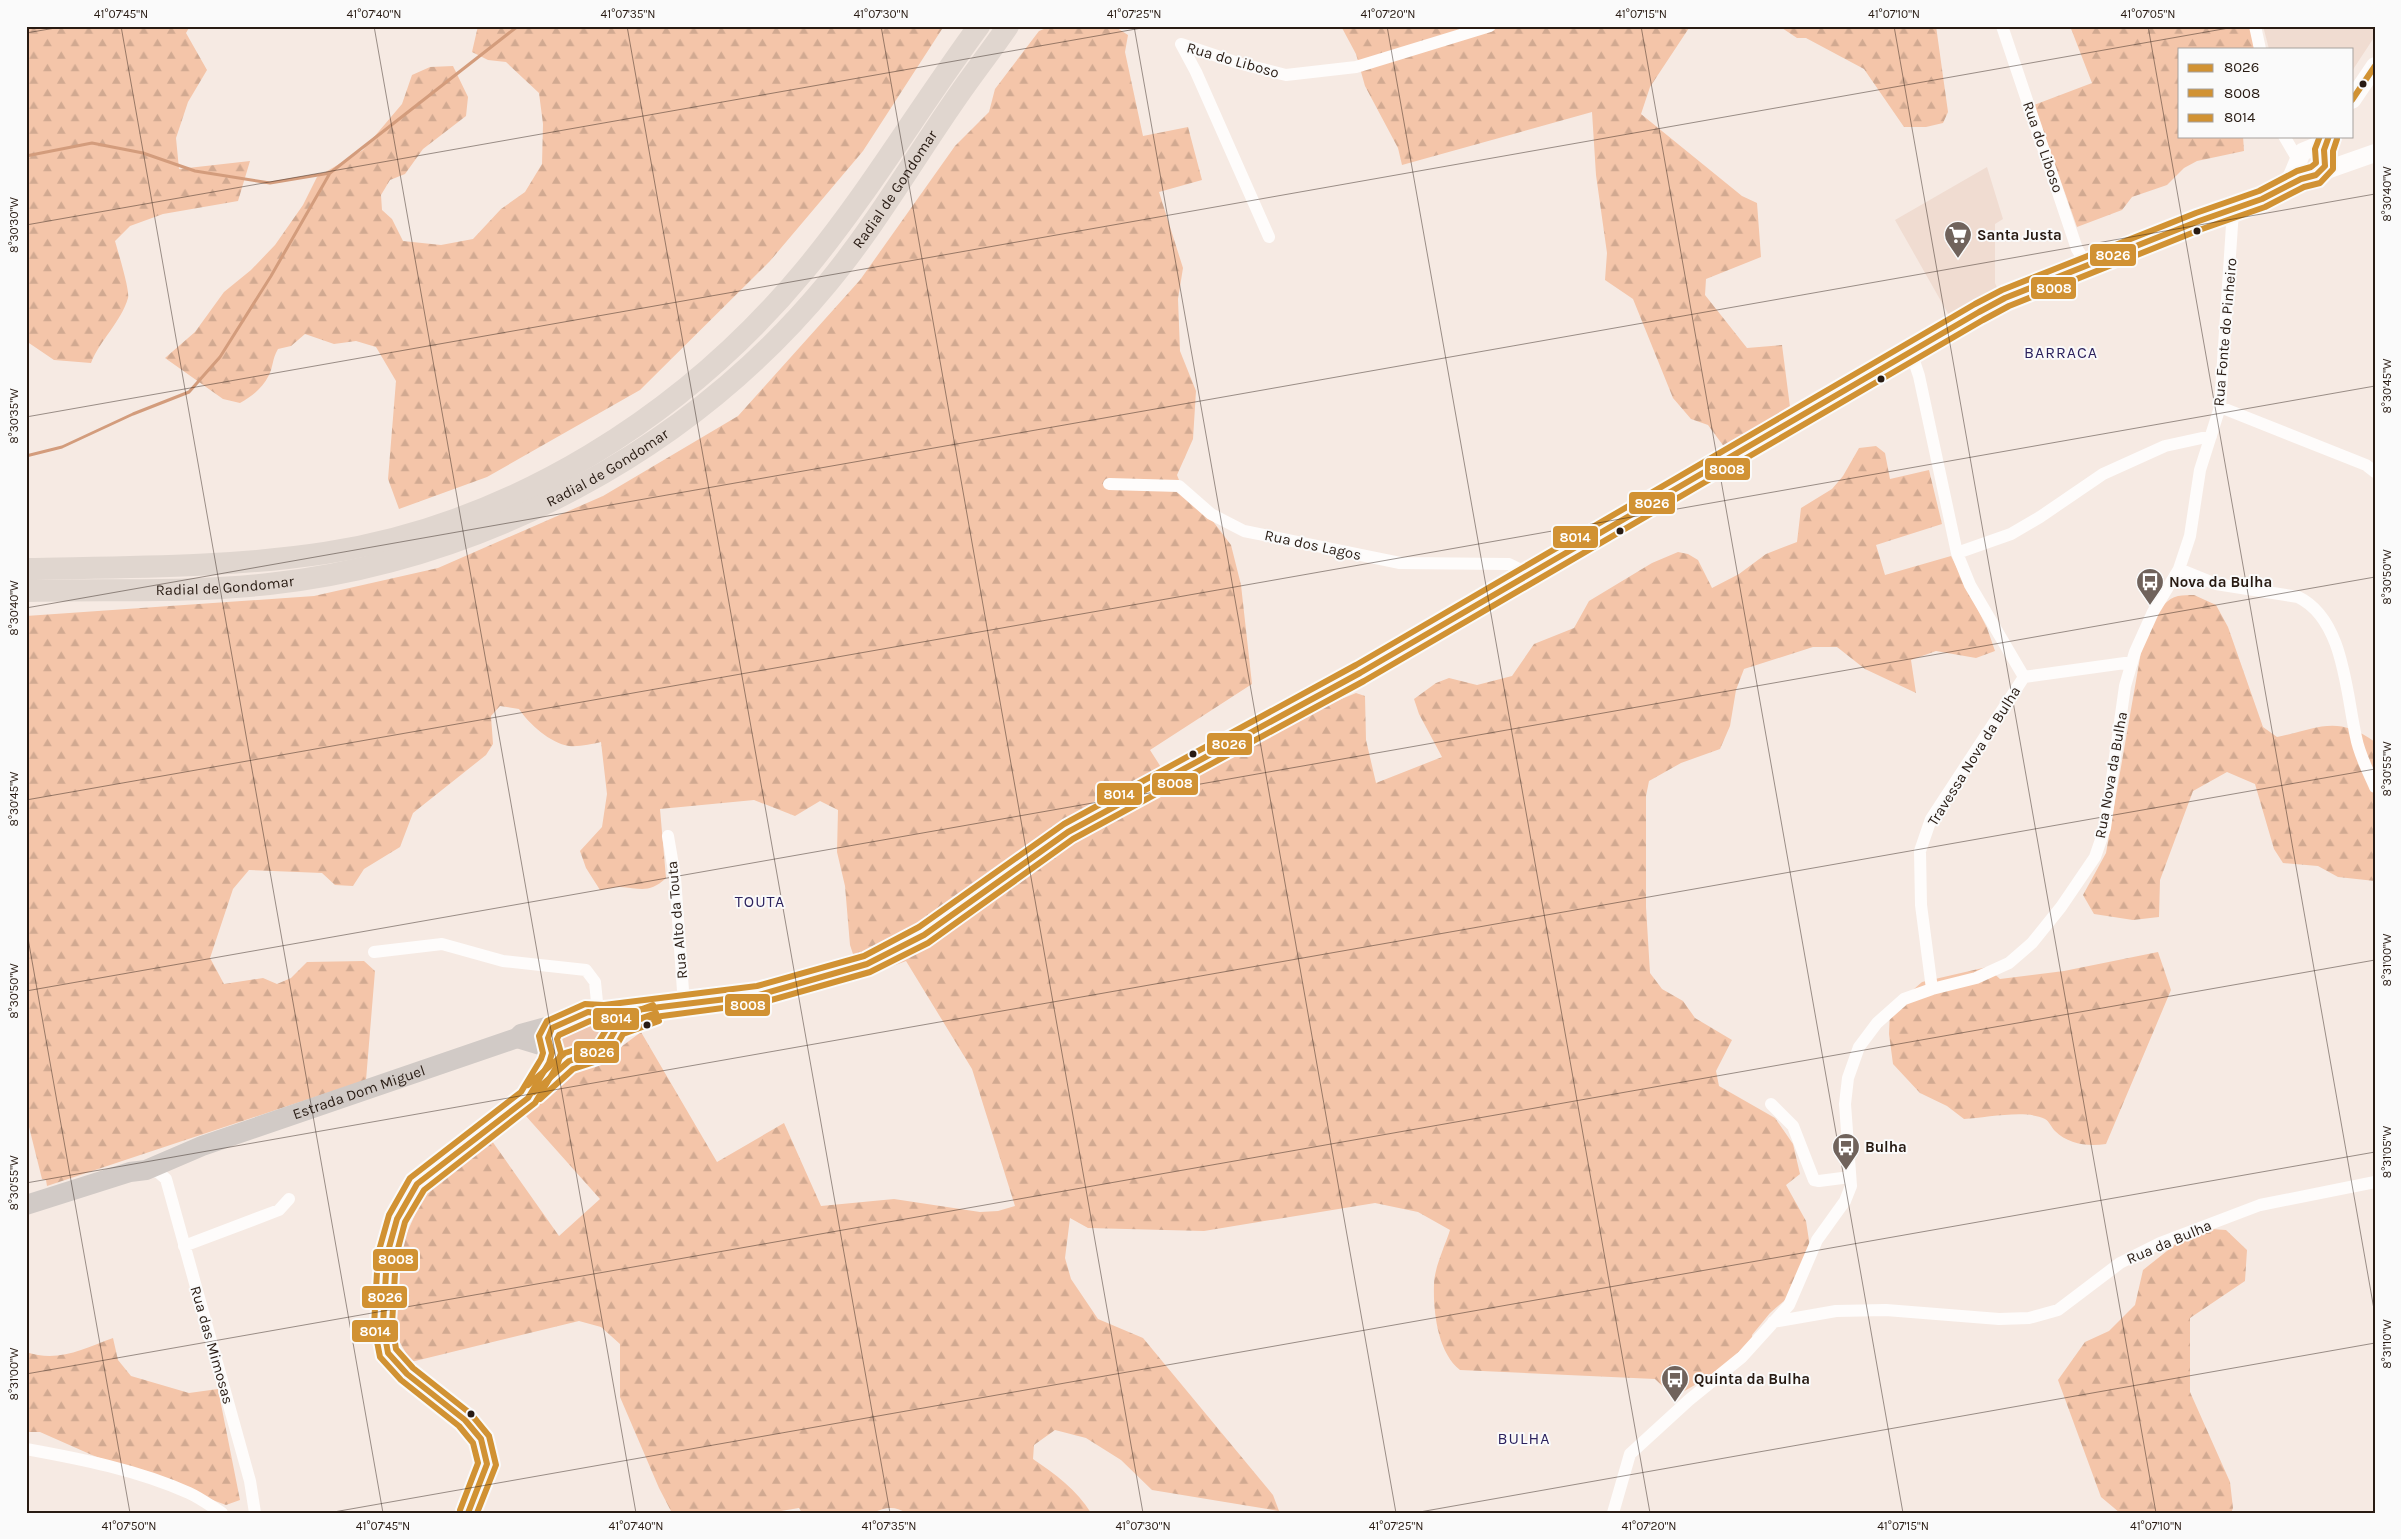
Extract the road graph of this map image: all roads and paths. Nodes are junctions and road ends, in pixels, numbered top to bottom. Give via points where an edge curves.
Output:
1 (979, 26) edge
2 (1008, 26) edge
3 (1490, 26) edge
4 (2002, 26) edge
5 (2255, 26) edge
6 (2260, 48) edge
7 (2375, 66) edge
8 (2354, 97) edge
9 (2285, 138) edge
10 (2327, 138) edge
11 (2375, 153) edge
12 (2313, 163) junction
13 (2233, 210) junction
14 (1269, 237) dead end
15 (2087, 265) junction
16 (1910, 352) junction
17 (2220, 407) junction
18 (2211, 436) junction
19 (2375, 472) edge
20 (1109, 484) dead end
21 (1957, 553) junction
22 (26, 569) edge
23 (2179, 569) junction
24 (1529, 574) junction
25 (26, 591) edge
26 (2132, 662) junction
27 (2024, 677) junction
28 (2375, 787) edge
29 (668, 836) dead end
30 (374, 952) dead end
31 (1932, 989) junction
32 (684, 1005) junction
33 (600, 1013) junction
34 (557, 1024) junction
35 (612, 1033) junction
36 (517, 1038) junction
37 (551, 1051) junction
38 (569, 1061) junction
39 (528, 1098) junction
40 (1771, 1104) dead end
41 (202, 1146) junction
42 (175, 1159) junction
43 (138, 1171) junction
44 (1850, 1177) junction
45 (166, 1178) junction
46 (2372, 1182) edge
47 (289, 1199) dead end
48 (26, 1205) edge
49 (184, 1246) junction
50 (1773, 1322) junction
51 (26, 1449) edge
52 (222, 1513) edge
53 (255, 1513) edge
54 (468, 1513) edge
55 (1612, 1513) edge

1 - 22 highway, Radial de Gondomar via 840,225 762,319 721,359 675,396 580,460 525,491 450,522 390,540 326,553 193,566
2 - 25 highway, Radial de Gondomar via 867,234 784,331 735,378 677,424 586,483 494,528 445,546 358,570 228,587
3 - 14 street, Rua do Liboso via 1356,67 1286,75 1181,44
4 - 15 street, Rua do Liboso via 2077,249
5 - 6 street
7 - 8 main road
9 - 12 street
10 - 12 main road via 2324,150
11 - 12 main road via 2347,163
12 - 13 main road via 2295,181 2274,194
13 - 15 main road
13 - 17 street, Rua Fonte do Pinheiro
15 - 16 main road via 2005,298
16 - 21 street
16 - 24 main road
17 - 18 street, Rua Fonte do Pinheiro
17 - 19 street via 2366,465
18 - 21 street via 2165,446 2103,474 2011,534
18 - 23 street, Rua Fonte do Pinheiro via 2200,470 2190,536
20 - 24 street, Rua dos Lagos via 1179,486 1211,514 1244,531 1400,563 1509,564
21 - 27 street via 1970,585
23 - 26 street via 2153,612
23 - 28 street via 2216,584 2298,597 2318,612 2339,656 2356,738
24 - 32 main road via 1360,673 1068,832 924,935 858,967 759,995
26 - 27 street, Travessa Nova da Bulha
26 - 31 street, Rua Nova da Bulha via 2125,686 2105,828 2095,857 2032,943 2009,963 1976,978
27 - 31 street, Travessa Nova da Bulha via 1931,819 1920,851 1921,905
29 - 32 street, Rua Alto da Touta via 675,877
30 - 33 street via 442,944 503,961 586,970 595,982
31 - 44 street, Rua Nova da Bulha via 1904,999 1877,1023 1859,1047 1848,1078 1845,1104
32 - 33 main road
32 - 35 main road via 624,1023
33 - 34 main road via 588,1012
33 - 35 main road via 612,1027
34 - 36 main road, Estrada Dom Miguel
34 - 37 main road via 550,1030 548,1038
35 - 38 main road via 604,1050
36 - 37 main road
36 - 41 main road, Estrada Dom Miguel
37 - 38 main road via 562,1060
37 - 39 main road
38 - 39 main road
39 - 54 main road via 417,1184 397,1219 387,1255 383,1325 388,1353 407,1374 465,1420 481,1439 487,1464
40 - 44 street via 1793,1126 1814,1180
41 - 42 main road, Estrada Dom Miguel
41 - 43 main road, Estrada Dom Miguel via 142,1162
42 - 43 main road, Estrada Dom Miguel
42 - 45 street
43 - 45 street via 158,1172
43 - 48 main road, Estrada Dom Miguel
44 - 50 street, Rua Nova da Bulha via 1851,1186 1845,1201 1817,1240 1789,1305
45 - 49 street, Rua das Mimosas
46 - 50 street, Rua da Bulha via 2260,1205 2160,1243 2120,1263 2058,1310 2028,1318 1999,1319 1886,1310 1846,1311
47 - 49 street via 279,1210
49 - 53 street, Rua das Mimosas via 250,1482
50 - 55 street, Rua Nova da Bulha via 1742,1357 1630,1454
51 - 52 street via 124,1470 189,1493

